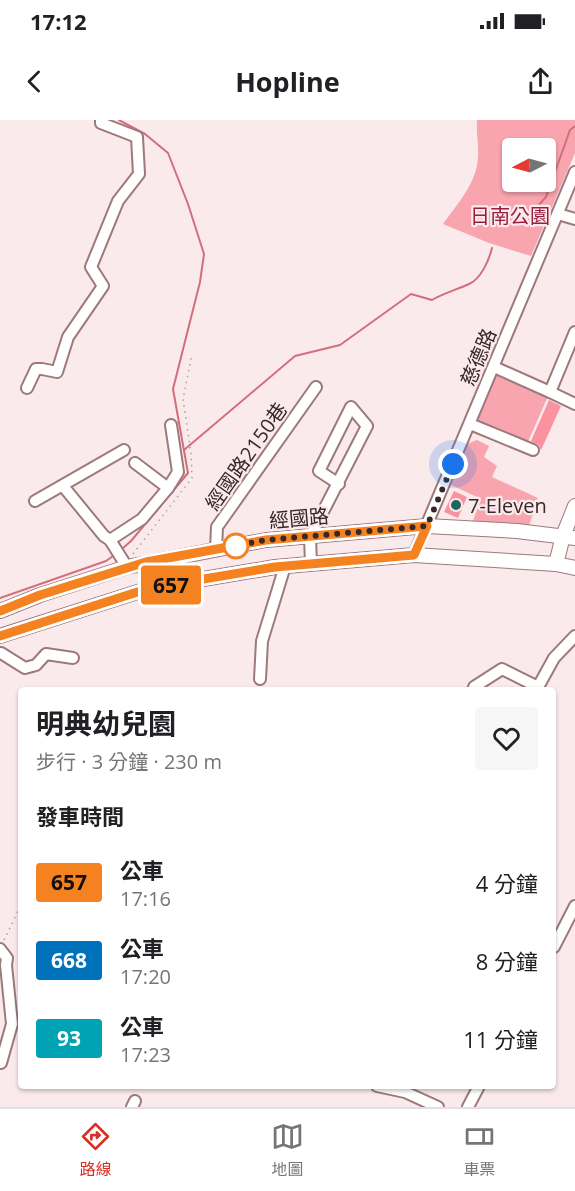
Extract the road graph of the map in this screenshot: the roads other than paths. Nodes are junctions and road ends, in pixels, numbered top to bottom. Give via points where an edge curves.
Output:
1 (101, 120) edge
2 (575, 172) edge
3 (558, 214) junction
4 (575, 219) edge
5 (574, 337) edge
6 (494, 367) junction
7 (316, 387) dead end
8 (27, 388) dead end
9 (550, 392) junction
10 (575, 405) edge
11 (470, 424) junction
12 (171, 425) dead end
13 (124, 450) dead end
14 (533, 450) dead end
15 (135, 463) dead end
16 (339, 484) junction
17 (63, 486) junction
18 (168, 488) junction
19 (34, 501) dead end
20 (575, 506) edge
21 (427, 526) junction
22 (310, 537) junction
23 (569, 537) edge
24 (110, 540) junction
25 (216, 549) junction
26 (414, 555) junction
27 (311, 564) junction
28 (556, 564) junction
29 (285, 566) junction
30 (127, 567) junction
31 (575, 568) edge
32 (0, 611) edge
33 (0, 636) edge
34 (575, 636) edge
35 (0, 652) edge
36 (73, 658) dead end
37 (260, 679) dead end
38 (474, 687) dead end
39 (575, 906) edge
40 (556, 943) edge
41 (0, 949) edge
42 (1, 1063) edge
43 (391, 1089) edge
44 (477, 1089) edge
45 (438, 1107) edge
46 (468, 1107) edge

1 - 8 street via 137,137 139,174 118,201 91,267 103,286 68,336 57,372 36,369
2 - 3 street, 慈德路
3 - 4 street
3 - 6 street, 慈德路
5 - 9 street
6 - 9 street
6 - 11 street, 慈德路
7 - 25 street, 經國路2150巷 via 217,527
9 - 10 street
11 - 14 street
11 - 21 street, 慈德路
12 - 18 street via 178,472
13 - 17 street
15 - 18 street
16 - 16 street via 319,471 351,407 367,426
16 - 22 street
17 - 19 street
17 - 24 street
18 - 24 street via 142,519
20 - 23 main road
21 - 22 main road, 經國路
21 - 23 main road, 經國路
21 - 26 street, 慈德路
22 - 25 main road, 經國路
22 - 27 street
23 - 28 main road
24 - 30 street
25 - 30 main road, 經國路
26 - 27 main road
26 - 28 main road
27 - 29 main road
28 - 31 main road
29 - 33 main road via 150,588
29 - 37 street via 262,641
30 - 32 main road, 經國路
34 - 38 street via 554,658 538,687 502,669
35 - 36 street via 24,668 36,665 46,654
39 - 40 street
41 - 42 street via 7,958 12,1024
43 - 45 street
44 - 46 street

